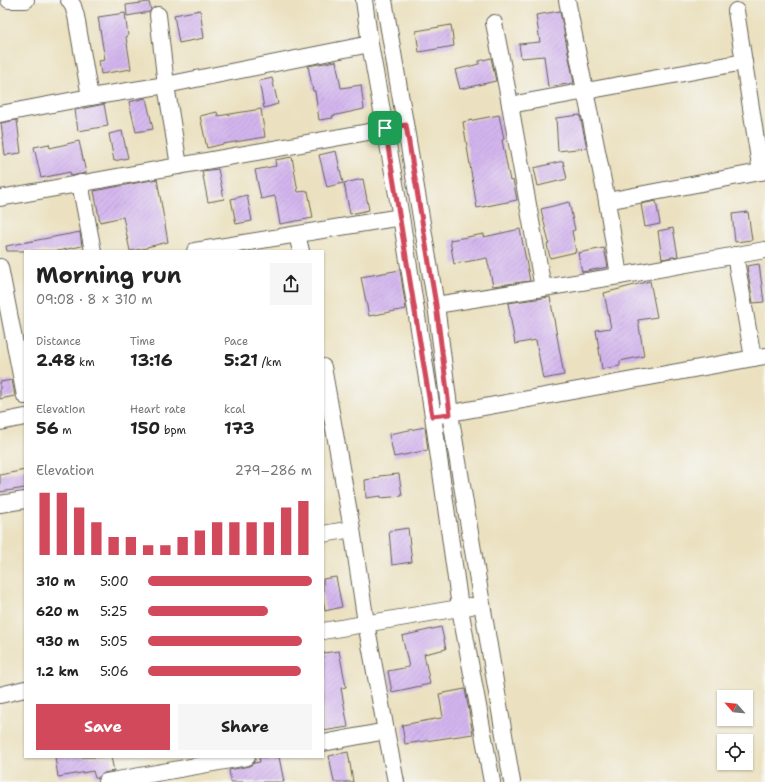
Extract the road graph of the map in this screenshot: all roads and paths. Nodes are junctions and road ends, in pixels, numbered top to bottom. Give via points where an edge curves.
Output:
1 (9, 0) edge
2 (26, 0) edge
3 (69, 0) edge
4 (364, 0) edge
5 (384, 0) edge
6 (567, 0) edge
7 (736, 11) dead end
8 (158, 15) dead end
9 (494, 23) dead end
10 (370, 44) junction
11 (744, 62) junction
12 (166, 85) junction
13 (586, 91) junction
14 (90, 97) junction
15 (510, 105) junction
16 (0, 114) edge
17 (406, 125) junction
18 (385, 128) junction
19 (179, 166) junction
20 (763, 172) edge
21 (80, 183) junction
22 (0, 198) edge
23 (607, 201) junction
24 (401, 217) junction
25 (297, 235) junction
26 (93, 250) edge
27 (201, 250) edge
28 (301, 250) edge
29 (765, 250) edge
30 (735, 255) junction
31 (1, 276) edge
32 (619, 276) junction
33 (543, 288) junction
34 (436, 305) junction
35 (759, 357) edge
36 (324, 379) edge
37 (24, 391) edge
38 (450, 414) junction
39 (432, 416) junction
40 (24, 417) edge
41 (0, 422) edge
42 (329, 441) edge
43 (24, 500) edge
44 (0, 504) edge
45 (352, 528) junction
46 (324, 534) edge
47 (482, 604) junction
48 (460, 607) junction
49 (366, 623) junction
50 (324, 631) edge
51 (24, 689) edge
52 (0, 694) edge
53 (386, 731) junction
54 (324, 743) edge
55 (241, 758) edge
56 (106, 782) edge
57 (396, 782) edge
58 (492, 782) edge
59 (512, 782) edge

1 - 2 street
3 - 14 street via 75,11
4 - 10 street
5 - 17 street
6 - 13 street
7 - 11 street
8 - 12 street
9 - 15 street
10 - 12 street
10 - 18 street
11 - 13 street
11 - 20 street
12 - 14 street
12 - 19 street
13 - 15 street
13 - 23 street
14 - 16 street
15 - 33 street
17 - 18 street
17 - 34 street
18 - 19 street
18 - 24 street
19 - 21 street
20 - 23 street
21 - 22 street
21 - 26 street
23 - 32 street
24 - 25 street
24 - 39 street
25 - 27 street
25 - 28 street
29 - 30 street
30 - 32 street
30 - 35 street
31 - 37 street
32 - 33 street
33 - 34 street
34 - 38 street
35 - 38 street
36 - 42 street
38 - 39 street
38 - 47 street
39 - 48 street
40 - 41 street
42 - 45 street
43 - 44 street
45 - 46 street
45 - 49 street
47 - 48 street
47 - 59 street
48 - 49 street
48 - 58 street
49 - 50 street
49 - 53 street
51 - 52 street
53 - 54 street
53 - 57 street
55 - 56 street

